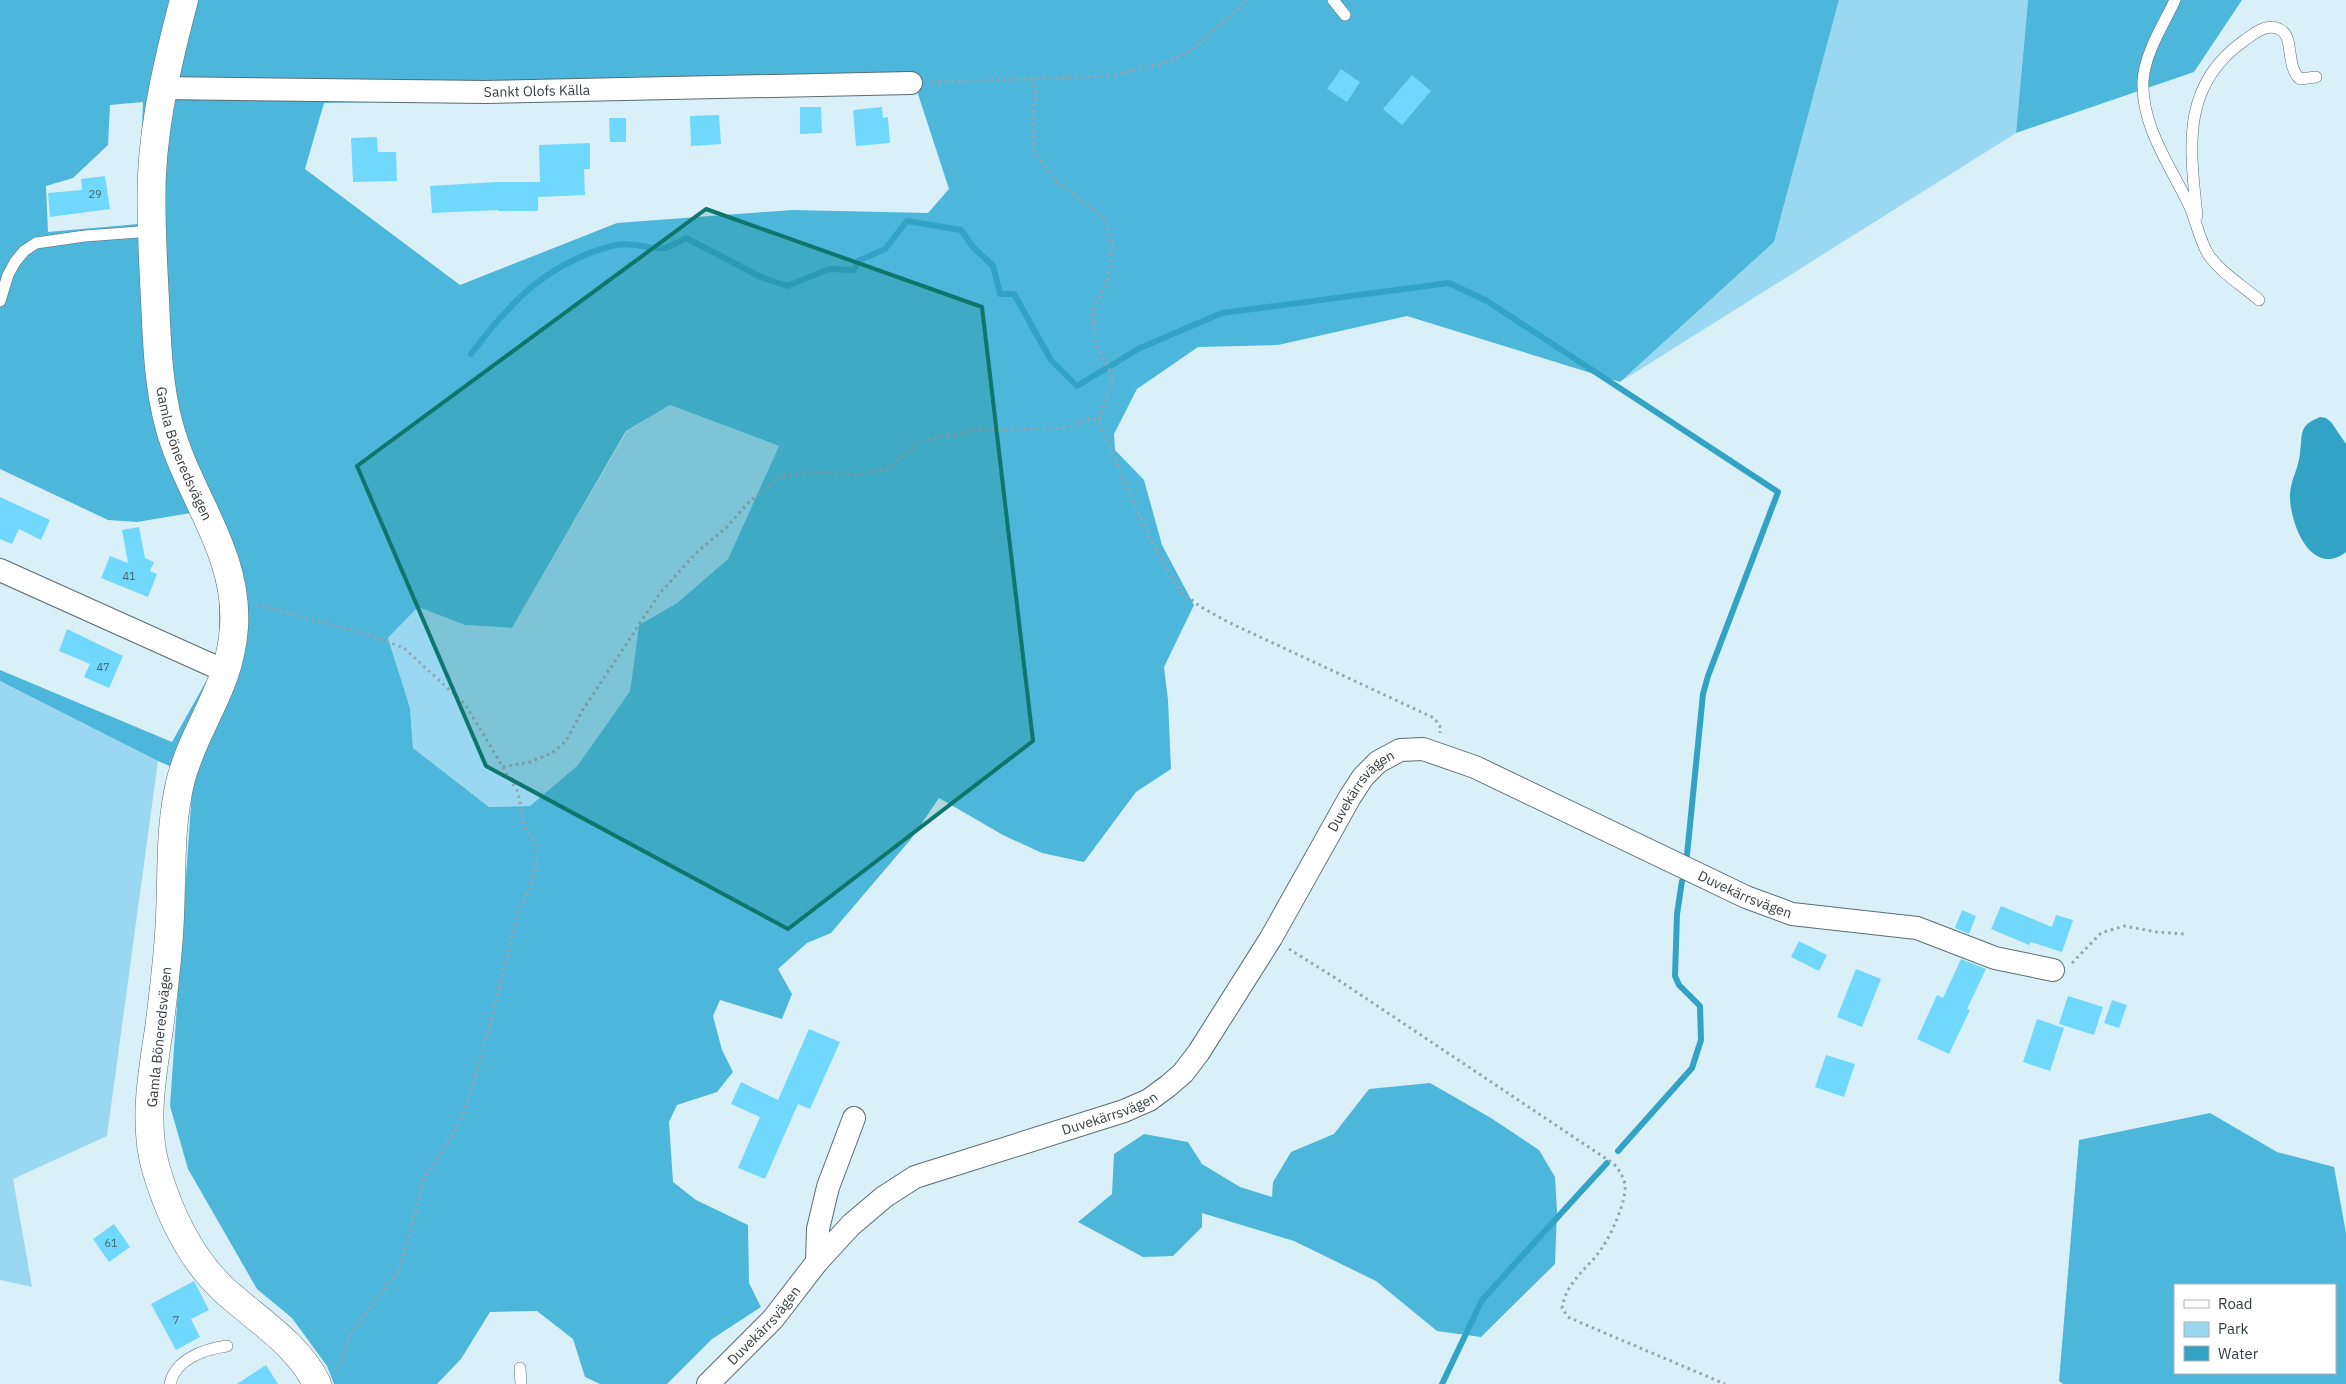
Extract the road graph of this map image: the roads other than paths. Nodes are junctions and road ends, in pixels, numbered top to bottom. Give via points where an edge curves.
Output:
1 (184, 0) edge
2 (1333, 0) edge
3 (2176, 0) edge
4 (1345, 15) dead end
5 (2316, 77) dead end
6 (911, 83) road end
7 (162, 88) junction
8 (152, 231) junction
9 (2199, 232) junction
10 (2259, 300) dead end
11 (0, 301) edge
12 (0, 570) edge
13 (227, 672) junction
14 (2052, 970) road end
15 (854, 1118) dead end
16 (817, 1262) junction
17 (227, 1346) dead end
18 (520, 1368) dead end
19 (325, 1380) edge
20 (170, 1384) edge
21 (521, 1384) edge
22 (708, 1384) edge

1 - 7 street, Gamla Böneredsvägen
2 - 4 lane
3 - 9 lane via 2147,58 2143,81 2144,105 2148,124
5 - 9 lane via 2304,79 2296,76 2292,70 2286,34 2274,27 2255,33 2221,61 2198,101 2192,124 2191,155
6 - 7 street, Sankt Olofs Källa via 485,92
7 - 8 street, Gamla Böneredsvägen via 152,172
8 - 11 lane via 36,243 15,262
8 - 13 street, Gamla Böneredsvägen via 162,396 173,438 220,545 234,602 234,628
9 - 10 lane via 2207,253
12 - 13 street
13 - 19 street, Gamla Böneredsvägen via 186,764 176,807 166,979 150,1095 150,1142 164,1194 197,1258 216,1282
14 - 16 street, Duvekärrsvägen via 1995,958 1917,928 1792,914 1746,897 1475,768 1423,748 1400,750 1378,762 1364,777 1270,938 1183,1073 1150,1100 1124,1111 915,1177 850,1225
15 - 16 street via 828,1187 818,1229
16 - 22 street, Duvekärrsvägen via 773,1319
17 - 20 lane via 205,1349 176,1371
18 - 21 lane

